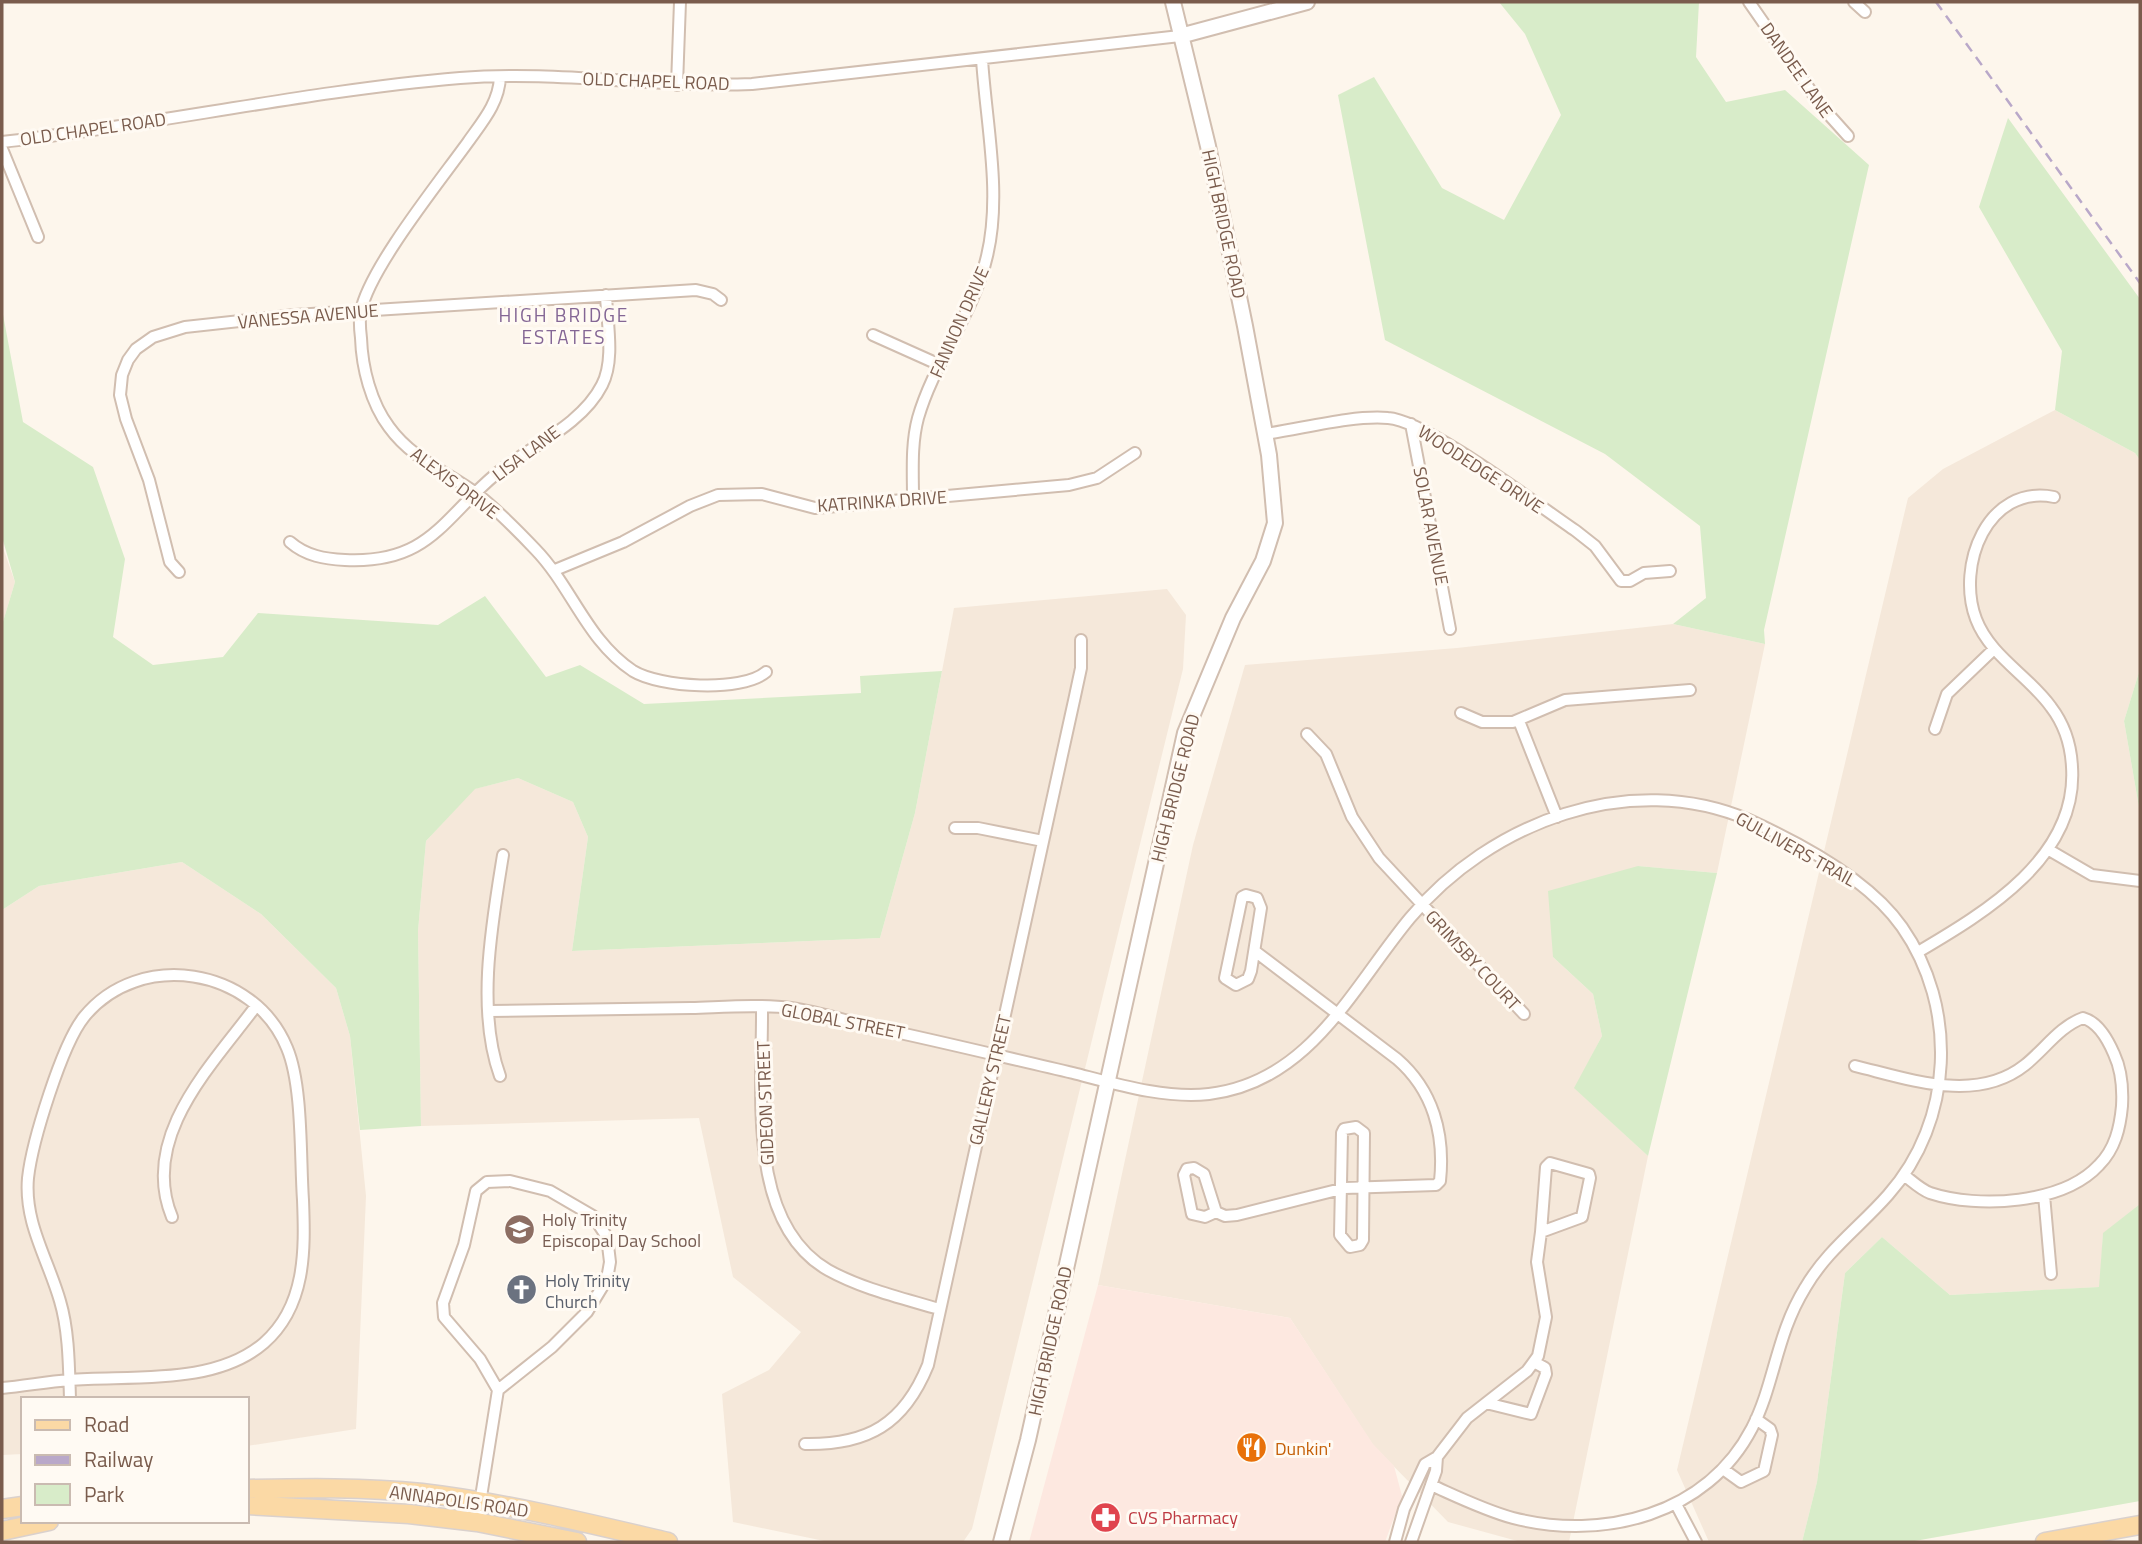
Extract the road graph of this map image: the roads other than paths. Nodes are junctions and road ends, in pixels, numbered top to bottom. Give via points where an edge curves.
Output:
1 (680, 2) edge
2 (1173, 2) edge
3 (1307, 2) edge
4 (1749, 2) edge
5 (1854, 2) edge
6 (1865, 12) dead end
7 (1180, 36) junction
8 (982, 59) junction
9 (500, 77) junction
10 (677, 85) junction
11 (1848, 136) dead end
12 (2, 142) edge
13 (2, 149) edge
14 (38, 237) dead end
15 (606, 295) junction
16 (721, 300) dead end
17 (361, 311) junction
18 (873, 335) dead end
19 (940, 365) junction
20 (1411, 424) junction
21 (1265, 434) junction
22 (1135, 453) dead end
23 (477, 495) junction
24 (2054, 497) dead end
25 (913, 498) junction
26 (290, 542) dead end
27 (555, 570) junction
28 (1670, 570) dead end
29 (178, 572) dead end
30 (1450, 629) dead end
31 (1081, 640) dead end
32 (1994, 649) junction
33 (766, 672) dead end
34 (1690, 690) dead end
35 (1461, 713) dead end
36 (1519, 721) junction
37 (1935, 729) dead end
38 (1307, 734) dead end
39 (1557, 817) junction
40 (955, 828) dead end
41 (1043, 841) junction
42 (2049, 849) junction
43 (503, 855) dead end
44 (2140, 881) edge
45 (1422, 906) junction
46 (1256, 952) junction
47 (1918, 952) junction
48 (256, 1006) junction
49 (762, 1007) junction
50 (490, 1011) junction
51 (1338, 1014) junction
52 (1524, 1014) dead end
53 (996, 1055) junction
54 (1855, 1066) dead end
55 (500, 1076) dead end
56 (1107, 1082) junction
57 (1939, 1086) junction
58 (1904, 1175) junction
59 (1364, 1186) junction
60 (1341, 1189) junction
61 (2044, 1195) junction
62 (1216, 1212) dead end
63 (173, 1217) dead end
64 (1541, 1232) junction
65 (2051, 1274) dead end
66 (939, 1309) junction
67 (1534, 1362) junction
68 (69, 1380) junction
69 (2, 1388) edge
70 (498, 1390) junction
71 (70, 1397) edge
72 (1486, 1403) junction
73 (1756, 1419) junction
74 (805, 1444) dead end
75 (1437, 1457) junction
76 (1723, 1469) junction
77 (1431, 1485) junction
78 (248, 1489) edge
79 (479, 1502) junction
80 (248, 1505) edge
81 (21, 1506) edge
82 (1676, 1506) junction
83 (2, 1509) edge
84 (477, 1522) junction
85 (40, 1523) edge
86 (2140, 1525) edge
87 (2, 1531) edge
88 (577, 1542) edge
89 (668, 1542) edge
90 (1001, 1542) edge
91 (1395, 1542) edge
92 (1410, 1542) edge
93 (1696, 1542) edge
94 (2045, 1542) edge

1 - 10 street
2 - 7 street, HIGH BRIDGE ROAD
3 - 7 street, OLD CHAPEL ROAD
4 - 11 street, DANDEE LANE via 1822,107
5 - 6 street
7 - 8 street, OLD CHAPEL ROAD
7 - 21 street, HIGH BRIDGE ROAD via 1215,179
8 - 10 street, OLD CHAPEL ROAD via 790,81
8 - 19 street, FANNON DRIVE via 992,184 990,242 980,279
9 - 10 street, OLD CHAPEL ROAD
9 - 12 street, OLD CHAPEL ROAD via 459,78
9 - 17 street, ALEXIS DRIVE via 489,111 390,253
13 - 14 street
15 - 16 street, VANESSA AVENUE via 696,290 713,293
15 - 17 street, VANESSA AVENUE
15 - 23 street, LISA LANE via 608,358 600,389 575,416 497,474
17 - 23 street, ALEXIS DRIVE via 363,361 384,419 422,460
17 - 29 street, VANESSA AVENUE via 176,328 146,341 128,360 122,374 122,406 149,480 170,562
18 - 19 street
19 - 25 street, FANNON DRIVE via 918,419
20 - 21 street, WOODEDGE DRIVE via 1382,417
20 - 28 street, WOODEDGE DRIVE via 1576,531 1595,546 1621,581
20 - 30 street, SOLAR AVENUE
21 - 56 street, HIGH BRIDGE ROAD via 1274,484 1273,534 1185,733
22 - 25 street, KATRINKA DRIVE via 1079,484
23 - 26 street, LISA LANE via 429,538 385,557 318,556
23 - 27 street, ALEXIS DRIVE
24 - 32 street via 2026,496 2007,505 1985,527 1975,547 1970,596 1979,627
25 - 27 street, KATRINKA DRIVE via 815,508 762,494 718,495
27 - 33 street, ALEXIS DRIVE via 592,632 614,656 643,676 666,683 708,684 748,680
31 - 41 street, GALLERY STREET via 1081,668
32 - 37 street via 1947,694
32 - 42 street via 2052,708 2070,751 2070,806
34 - 36 street via 1565,701
35 - 36 street via 1482,722
36 - 39 street
38 - 45 street, GRIMSBY COURT via 1326,754 1360,831
39 - 45 street, GULLIVERS TRAIL via 1495,847
39 - 47 street, GULLIVERS TRAIL via 1596,805 1658,799 1704,805 1743,818 1861,884 1898,921
40 - 41 street
41 - 53 street, GALLERY STREET
42 - 44 street via 2092,875
42 - 47 street via 1987,908
43 - 50 street via 489,955
45 - 51 street, GULLIVERS TRAIL
45 - 52 street, GRIMSBY COURT
46 - 46 street via 1248,979 1241,985 1230,984 1225,978 1246,895 1257,898 1261,908
46 - 51 street
47 - 57 street, GULLIVERS TRAIL via 1940,1029
48 - 63 street via 173,1123 165,1171
48 - 68 street via 282,1038 295,1080 304,1241 294,1301 264,1343 228,1364 172,1374
48 - 68 street via 212,979 159,976 109,994 84,1017 69,1042 32,1153 28,1205 61,1305
49 - 50 street, GLOBAL STREET
49 - 53 street, GLOBAL STREET via 798,1009
49 - 66 street, GIDEON STREET via 765,1160 772,1193 787,1224 805,1252 827,1269 869,1288
50 - 55 street
51 - 56 street, GULLIVERS TRAIL via 1292,1062 1244,1087 1195,1095
51 - 59 street via 1409,1069 1437,1121 1436,1185
53 - 56 street, GLOBAL STREET
53 - 66 street, GALLERY STREET
54 - 57 street
56 - 90 street, HIGH BRIDGE ROAD
57 - 58 street, GULLIVERS TRAIL via 1927,1129
57 - 61 street via 1976,1085 2008,1076 2083,1018 2101,1031 2121,1074 2118,1132 2108,1155 2093,1172
58 - 61 street via 1928,1192 1947,1196 2006,1201
58 - 73 street, GULLIVERS TRAIL via 1833,1248 1807,1283 1778,1345
59 - 60 street
59 - 60 street via 1363,1241 1350,1247 1340,1235
59 - 60 street via 1364,1133 1349,1127 1342,1133
60 - 62 street via 1237,1215
61 - 65 street
64 - 64 street via 1583,1217 1589,1174 1550,1163 1546,1167
64 - 67 street via 1537,1262 1545,1328
66 - 74 street, GALLERY STREET via 928,1365 916,1392 897,1416 847,1442
67 - 72 street
67 - 72 street via 1545,1368 1546,1374 1531,1414
68 - 69 street
68 - 71 street
70 - 70 street via 580,1320 603,1288 610,1262 607,1237 593,1216 550,1191 510,1181 487,1182 476,1191 464,1245 443,1303 444,1317 480,1359
70 - 79 street
72 - 75 street via 1467,1418
73 - 76 street, GULLIVERS TRAIL
73 - 76 street via 1772,1435 1764,1471 1741,1482
75 - 77 street
75 - 91 street via 1425,1464 1416,1482
76 - 82 street, GULLIVERS TRAIL
77 - 82 street, GULLIVERS TRAIL via 1504,1515 1551,1524 1615,1523
77 - 92 street
78 - 79 main road, ANNAPOLIS ROAD via 339,1488
79 - 84 street
79 - 89 main road, ANNAPOLIS ROAD
80 - 84 main road, ANNAPOLIS ROAD
81 - 83 main road
82 - 93 street
84 - 88 main road, ANNAPOLIS ROAD
85 - 87 main road
86 - 94 main road

